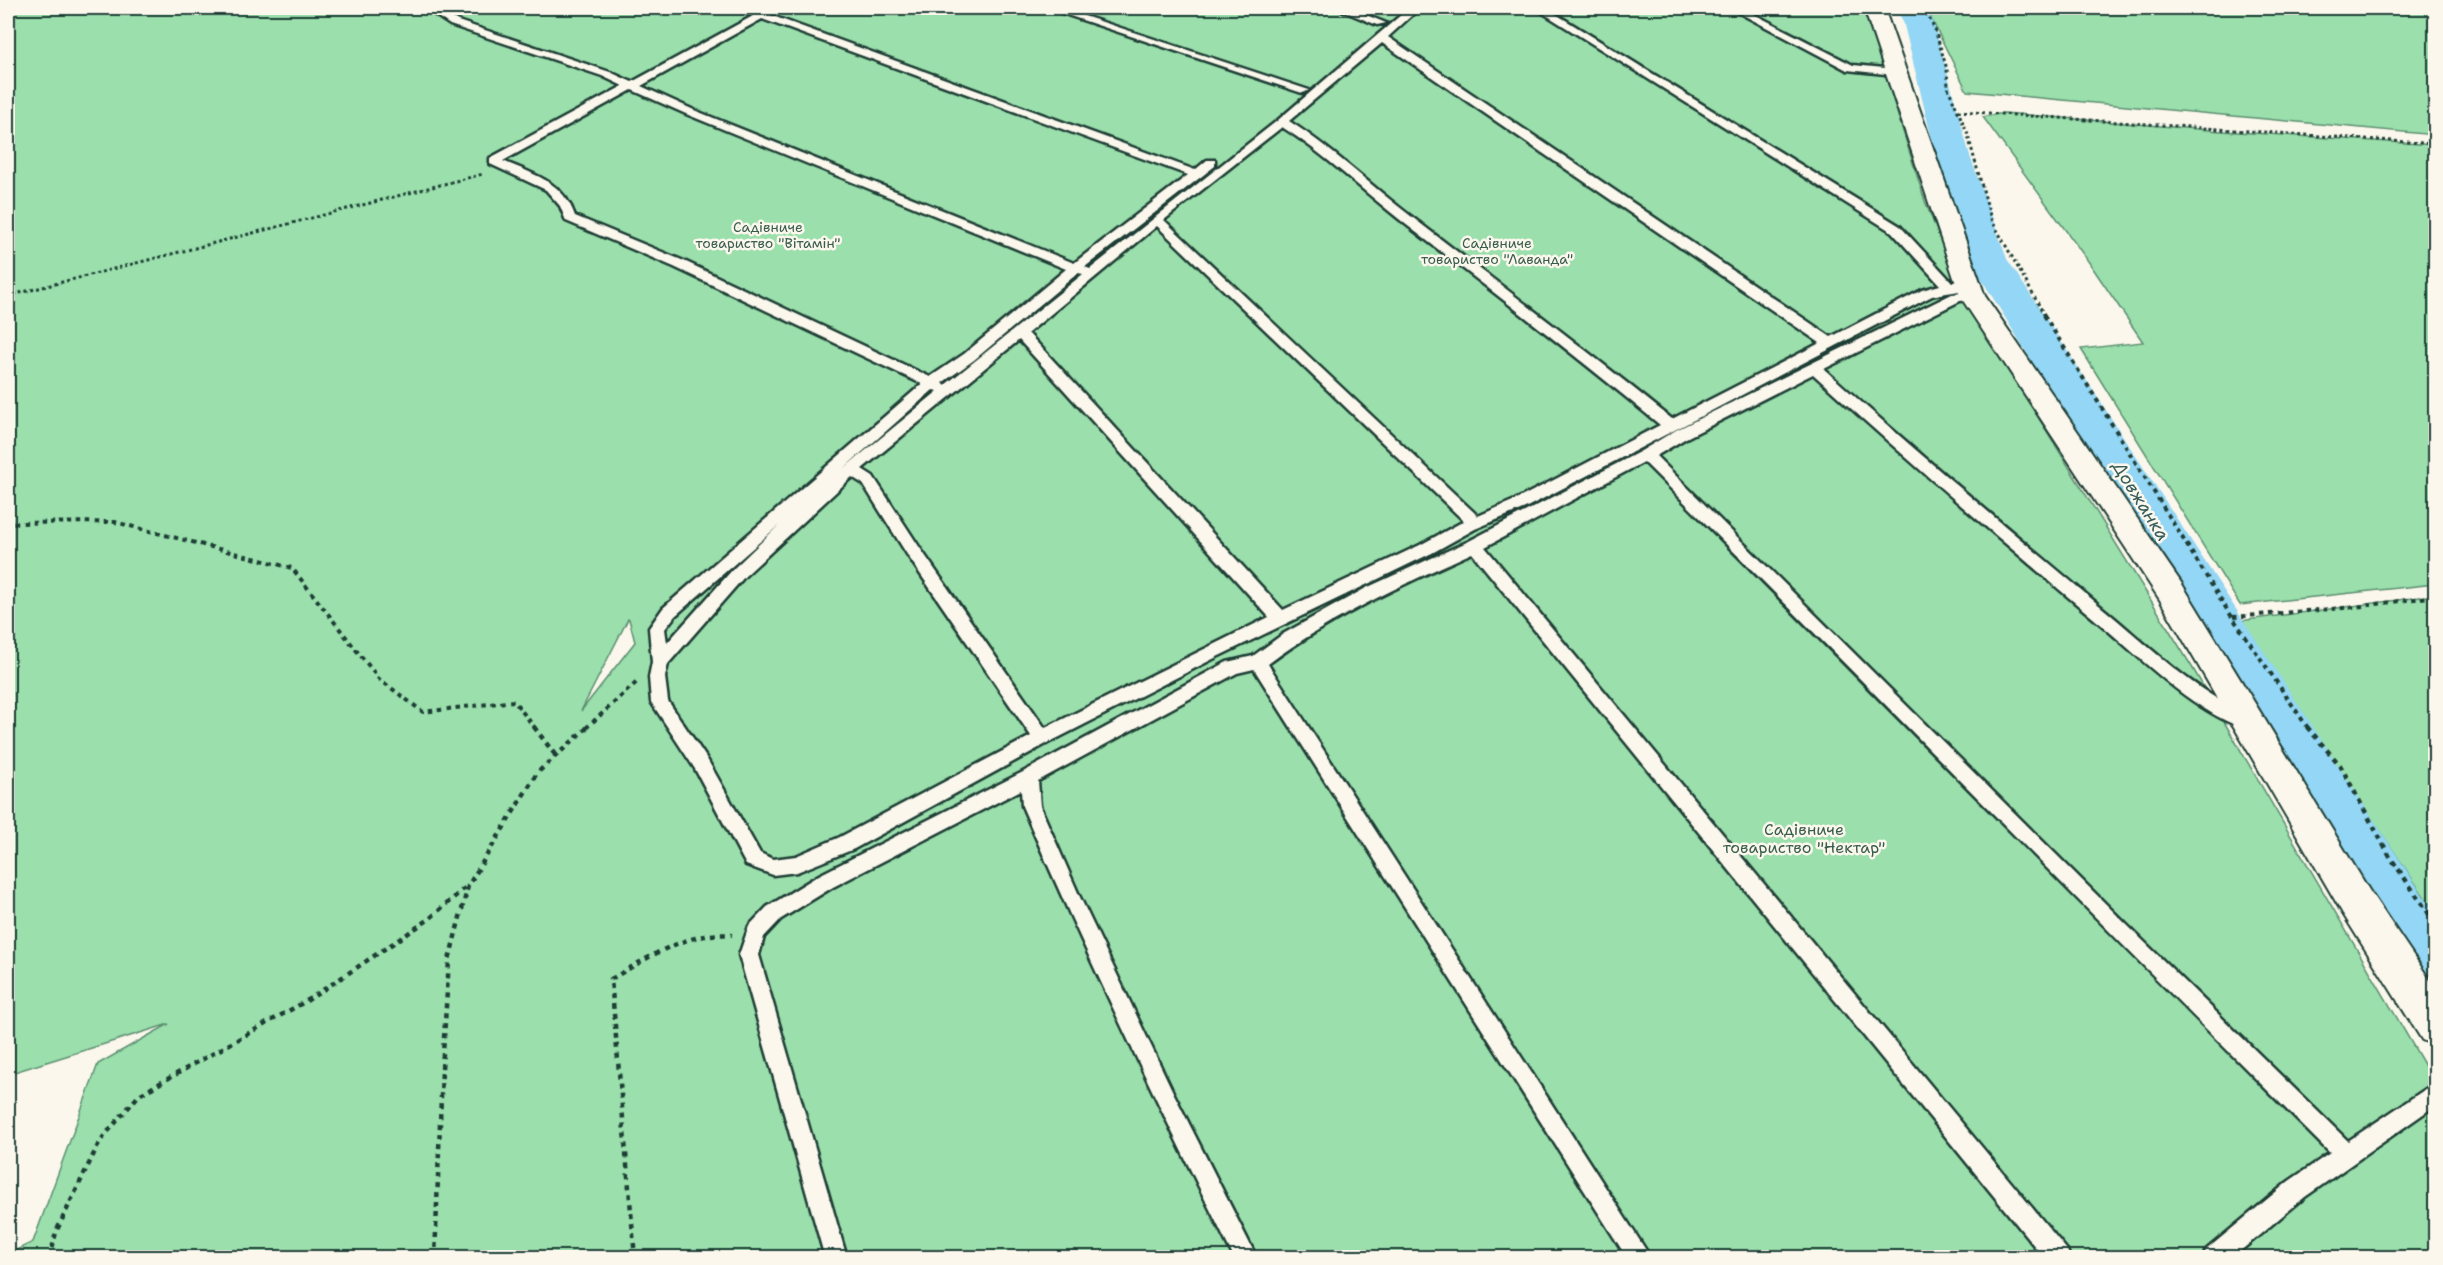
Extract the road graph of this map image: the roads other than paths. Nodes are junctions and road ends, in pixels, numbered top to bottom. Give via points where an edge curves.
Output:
1 (445, 8) edge
2 (741, 8) edge
3 (775, 8) edge
4 (1052, 8) edge
5 (1341, 8) edge
6 (1400, 8) edge
7 (1415, 8) edge
8 (1540, 8) edge
9 (1735, 8) edge
10 (1874, 8) edge
11 (761, 15) junction
12 (1381, 31) junction
13 (1895, 72) junction
14 (630, 87) junction
15 (1303, 90) junction
16 (1282, 122) junction
17 (1196, 174) junction
18 (1157, 220) junction
19 (1076, 270) junction
20 (1095, 272) junction
21 (1963, 289) junction
22 (1019, 333) junction
23 (1832, 344) junction
24 (1814, 368) junction
25 (932, 383) junction
26 (947, 391) junction
27 (1671, 426) junction
28 (1646, 455) junction
29 (852, 470) junction
30 (1476, 523) junction
31 (1475, 545) junction
32 (1281, 619) junction
33 (660, 662) junction
34 (1258, 662) junction
35 (2248, 723) junction
36 (1042, 738) junction
37 (1029, 777) junction
38 (2436, 1027) edge
39 (2436, 1092) edge
40 (2347, 1155) junction
41 (836, 1257) edge
42 (1246, 1257) edge
43 (1640, 1257) edge
44 (2059, 1257) edge
45 (2214, 1257) edge

1 - 14 lane via 440,15 454,23 606,74
2 - 11 lane
3 - 11 lane
4 - 15 lane
5 - 12 lane
6 - 12 lane
7 - 12 lane
8 - 21 lane via 1896,229
9 - 13 lane via 1851,68
10 - 13 street
11 - 14 lane
11 - 17 lane
12 - 15 lane
12 - 16 lane
12 - 23 lane
13 - 21 street
14 - 19 lane
14 - 25 lane via 494,161 558,192 568,205 570,218
15 - 17 lane
16 - 18 lane
16 - 27 lane via 1315,143
17 - 19 lane
18 - 20 lane
18 - 30 lane
19 - 20 lane
19 - 25 lane
20 - 22 lane
21 - 23 lane via 1928,293
21 - 24 lane via 1957,297
21 - 35 street via 2171,592
22 - 26 lane
22 - 32 lane
23 - 27 lane
24 - 28 lane
24 - 35 lane via 1927,470 2162,666 2218,710
25 - 26 lane
25 - 33 lane via 669,612 657,628
26 - 29 lane
27 - 30 lane
28 - 31 lane
28 - 40 lane
29 - 33 lane via 757,556
29 - 36 lane via 868,480
30 - 32 lane
31 - 34 lane via 1372,592 1289,639
31 - 44 lane
32 - 36 lane
33 - 36 lane via 660,702 701,764 753,859 773,867 797,864 847,843
34 - 37 lane via 1233,667
34 - 43 lane
35 - 38 street
37 - 41 lane via 826,881 774,913 756,932 749,955
37 - 42 lane via 1031,806 1071,898
39 - 40 lane
40 - 45 lane via 2297,1189

